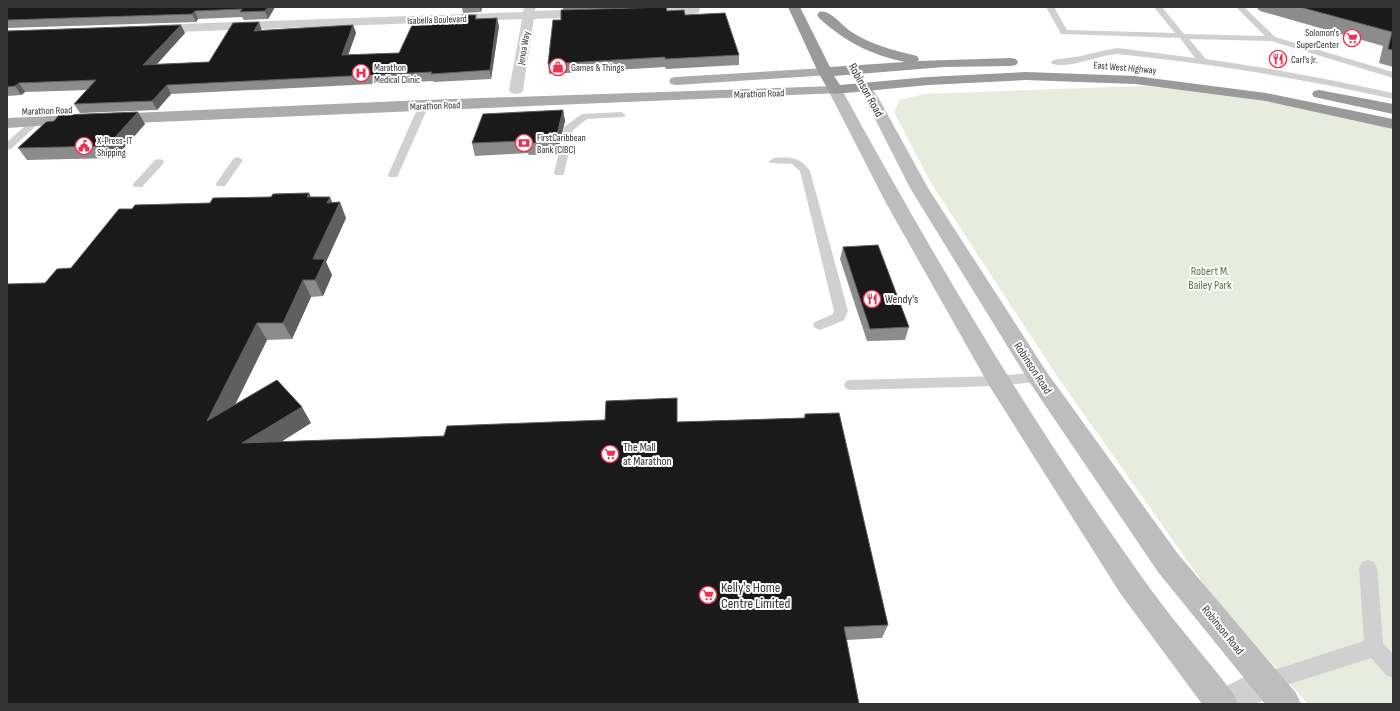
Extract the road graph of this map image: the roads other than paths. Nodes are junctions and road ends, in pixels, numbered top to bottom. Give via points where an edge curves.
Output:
1 (693, 7) edge
2 (794, 7) edge
3 (1050, 7) edge
4 (1158, 7) edge
5 (1240, 7) edge
6 (529, 11) edge
7 (821, 11) edge
8 (607, 12) edge
9 (623, 12) edge
10 (141, 29) edge
11 (1182, 37) junction
12 (1272, 39) junction
13 (841, 45) dead end
14 (1202, 60) junction
15 (1021, 62) dead end
16 (1048, 62) joint
17 (944, 63) junction
18 (1159, 70) dead end
19 (855, 71) junction
20 (825, 72) junction
21 (1190, 73) dead end
22 (1393, 75) edge
23 (658, 82) dead end
24 (627, 84) dead end
25 (516, 90) junction
26 (835, 90) junction
27 (1393, 96) edge
28 (424, 105) junction
29 (1393, 109) edge
30 (7, 111) edge
31 (94, 114) junction
32 (621, 115) dead end
33 (35, 122) junction
34 (7, 123) edge
35 (1393, 124) edge
36 (567, 137) dead end
37 (7, 147) edge
38 (565, 148) dead end
39 (238, 160) dead end
40 (774, 161) dead end
41 (159, 162) dead end
42 (559, 173) dead end
43 (393, 175) dead end
44 (221, 184) dead end
45 (138, 185) dead end
46 (820, 325) dead end
47 (1038, 377) junction
48 (998, 381) junction
49 (851, 385) dead end
50 (1368, 568) dead end
51 (1374, 647) junction
52 (1393, 668) edge
53 (1275, 693) edge
54 (1223, 704) edge

1 - 9 street via 694,10
2 - 20 highway
3 - 11 lane via 1064,32
4 - 11 lane
5 - 12 lane
6 - 8 street, Isabella Boulevard
6 - 10 street, Isabella Boulevard via 347,17
6 - 25 street, Jenoa Way
7 - 13 highway
7 - 17 highway via 848,38 874,49 909,59
11 - 12 lane
11 - 14 lane
12 - 22 lane
14 - 16 lane via 1118,51
14 - 27 lane
15 - 17 highway
16 - 18 highway, East West Highway
17 - 19 highway
19 - 20 highway, Marathon Road
19 - 26 highway, Marathon Road
19 - 35 highway, East West Highway via 928,81 1026,76 1135,80 1266,97
19 - 47 main road, Robinson Road via 919,188
20 - 23 main road, Marathon Road
20 - 26 highway
21 - 29 highway via 1230,78
24 - 25 main road, Marathon Road
25 - 31 main road, Marathon Road
26 - 28 main road, Marathon Road
26 - 48 main road via 895,203
28 - 31 main road, Marathon Road
28 - 43 lane
30 - 31 main road, Marathon Road
31 - 33 main road, Marathon Road
32 - 36 lane via 585,116 568,129
33 - 34 main road, Marathon Road
33 - 37 lane
38 - 42 lane
39 - 44 lane
40 - 46 lane via 792,161 801,164 805,171 841,311 840,317
41 - 45 lane
47 - 48 lane
47 - 53 main road, Robinson Road via 1168,563
48 - 49 lane
48 - 54 main road via 1130,584
50 - 51 lane
51 - 52 lane
51 - 53 lane
53 - 54 street

